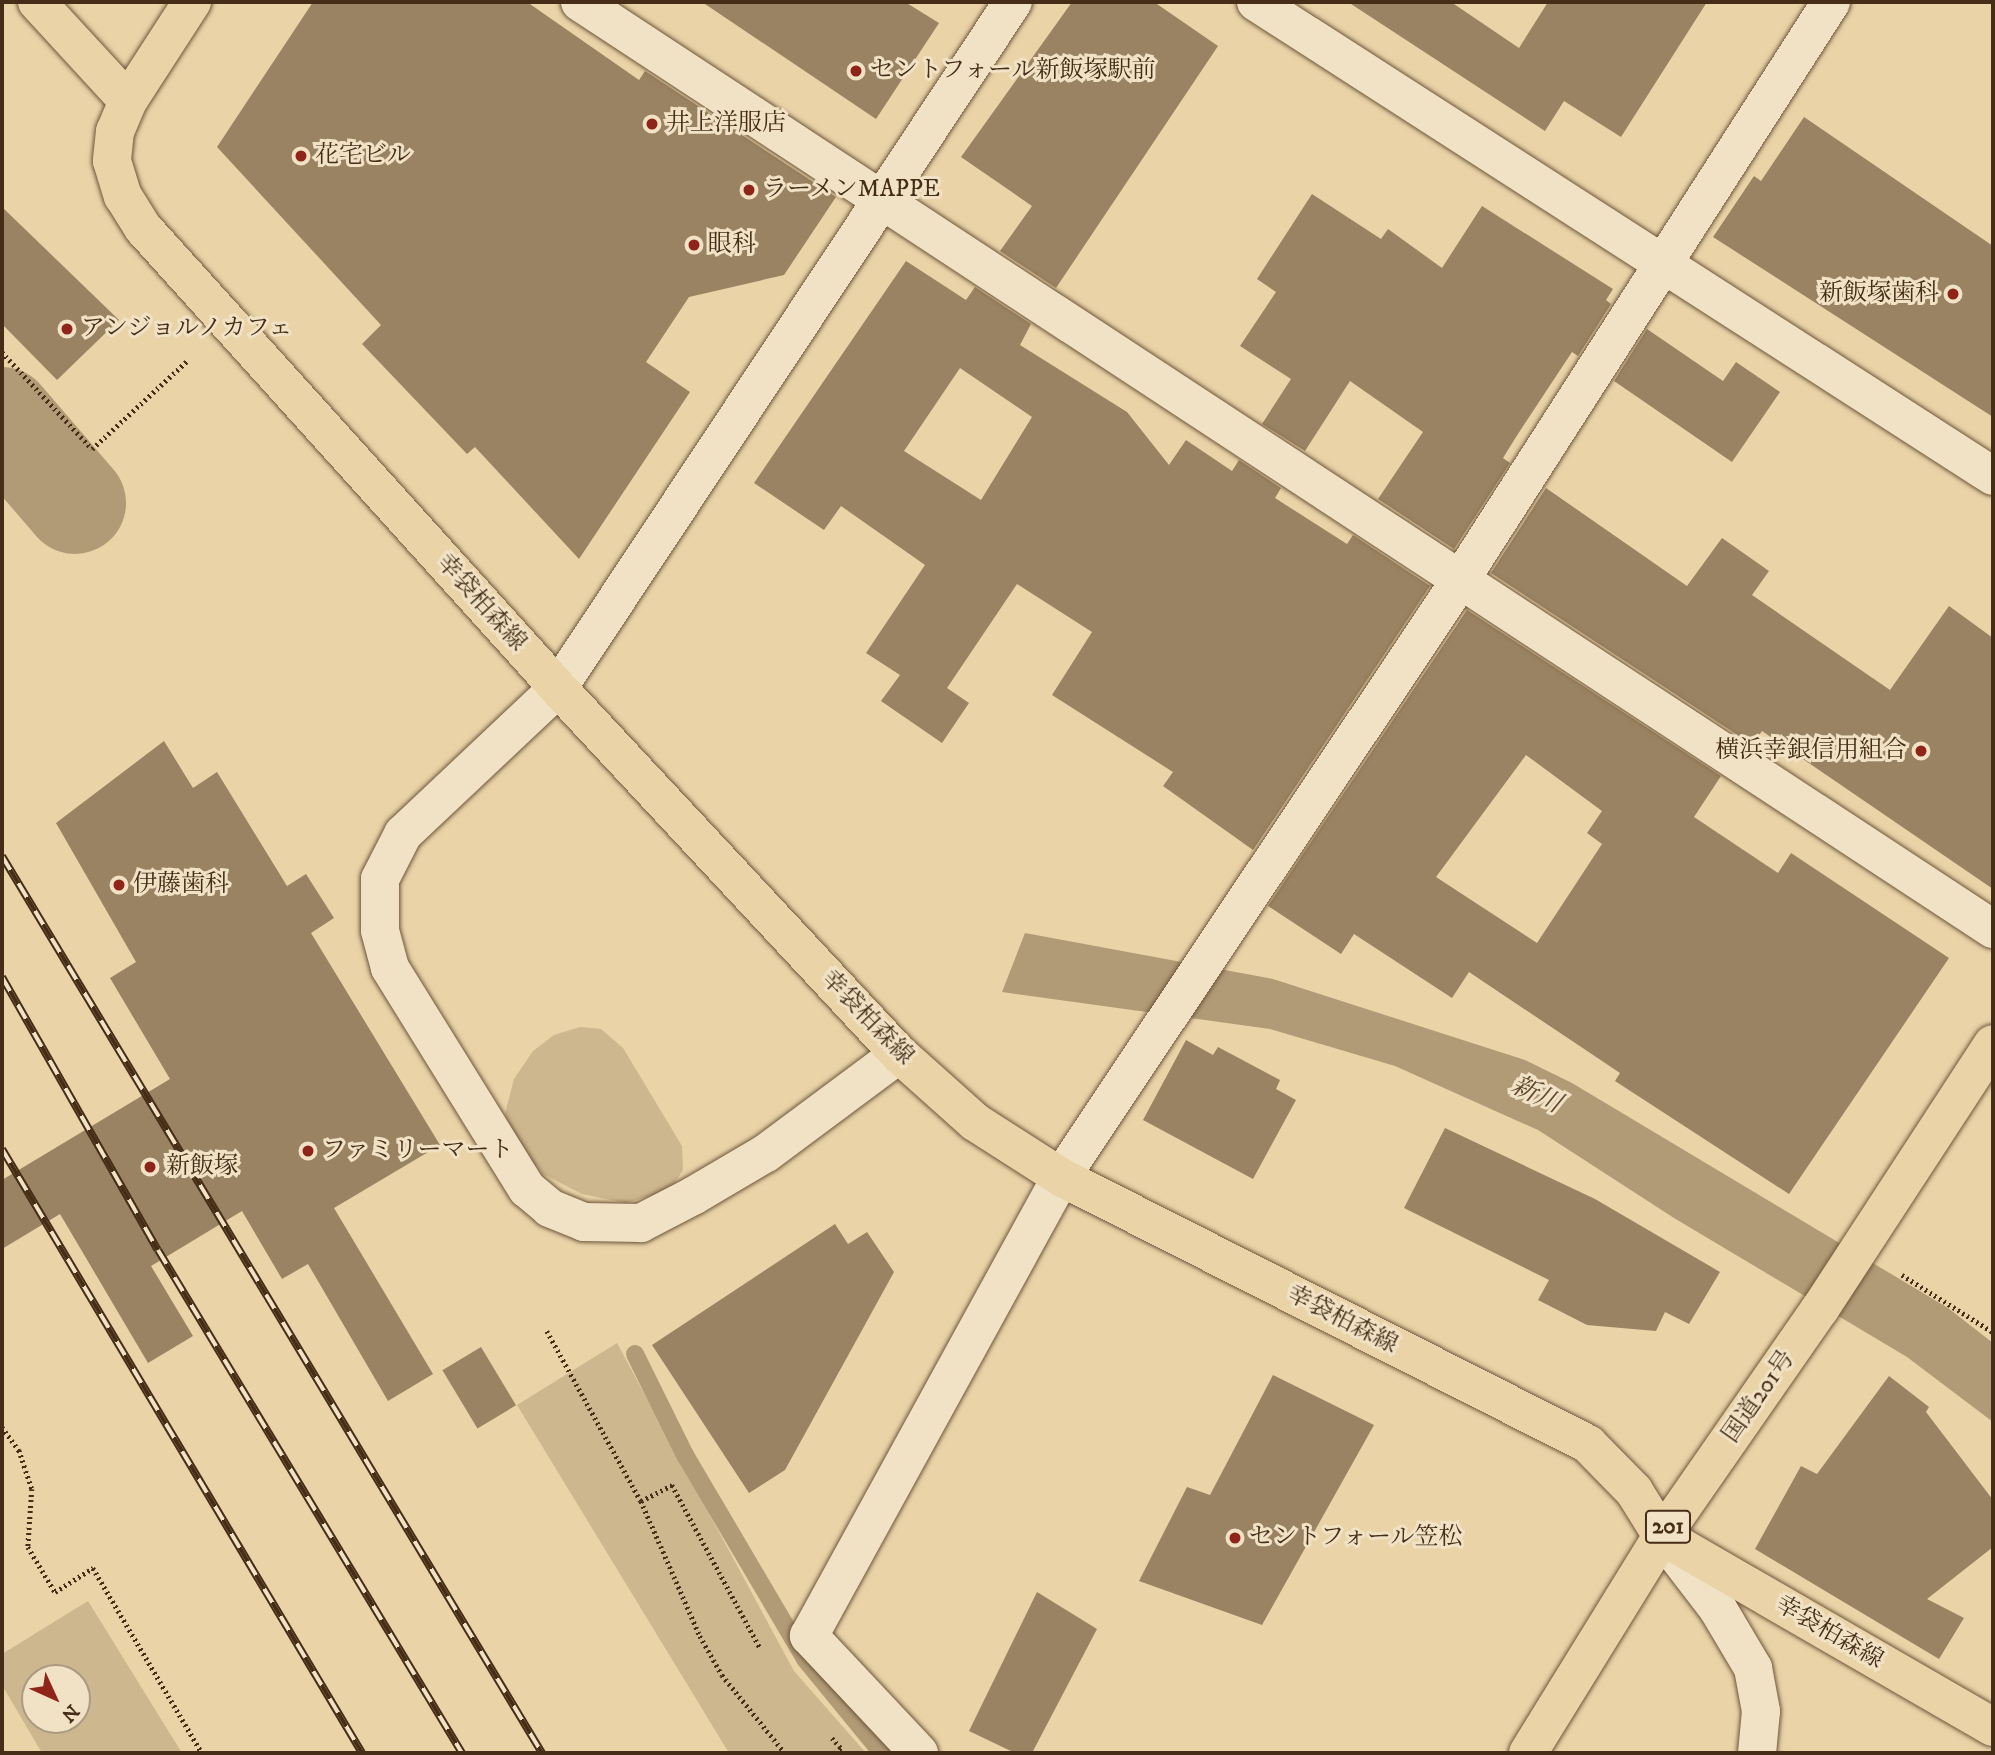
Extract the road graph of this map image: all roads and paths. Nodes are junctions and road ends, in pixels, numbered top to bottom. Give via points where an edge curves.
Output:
1 (37, 2) edge
2 (192, 2) edge
3 (580, 2) edge
4 (1013, 2) edge
5 (1256, 2) edge
6 (1831, 2) edge
7 (128, 101) junction
8 (881, 201) junction
9 (1663, 266) junction
10 (2, 352) edge
11 (188, 360) dead end
12 (1993, 475) edge
13 (1459, 582) junction
14 (558, 688) junction
15 (1993, 929) edge
16 (1993, 1044) edge
17 (899, 1054) junction
18 (1061, 1177) junction
19 (1895, 1271) dead end
20 (547, 1331) dead end
21 (1993, 1332) edge
22 (2, 1427) edge
23 (641, 1501) junction
24 (1662, 1536) junction
25 (762, 1651) dead end
26 (871, 1701) junction
27 (1993, 1727) edge
28 (823, 1729) dead end
29 (832, 1738) junction
30 (202, 1753) edge
31 (785, 1753) edge
32 (836, 1753) edge
33 (919, 1753) edge
34 (1528, 1753) edge
35 (1757, 1753) edge

1 - 7 main road
2 - 7 main road, 幸袋柏森線
3 - 8 street
4 - 8 street
5 - 9 street
6 - 9 street
7 - 14 main road, 幸袋柏森線 via 115,131 112,161 123,196 143,228
8 - 13 street
8 - 14 street
9 - 12 street
9 - 13 street
10 - 11 path via 92,449
13 - 15 street
13 - 18 street
14 - 17 main road, 幸袋柏森線
14 - 17 street via 403,834 380,879 380,930 390,968 527,1189 550,1208 584,1222 641,1223 766,1153
16 - 24 main road, 国道201号 / 201 via 1820,1309
17 - 18 main road, 幸袋柏森線 via 975,1122
18 - 24 main road, 幸袋柏森線 via 1588,1444 1634,1492
18 - 26 street via 808,1636
19 - 21 path
20 - 23 path
22 - 30 path via 19,1450 32,1489 28,1548 55,1592 93,1568
23 - 25 path via 672,1485
23 - 31 path via 722,1675
24 - 27 main road, 幸袋柏森線
24 - 34 main road, 国道201号 / 201
24 - 35 street via 1718,1609 1753,1668 1760,1711
26 - 29 path
26 - 33 street
28 - 29 path
29 - 32 path via 841,1748

